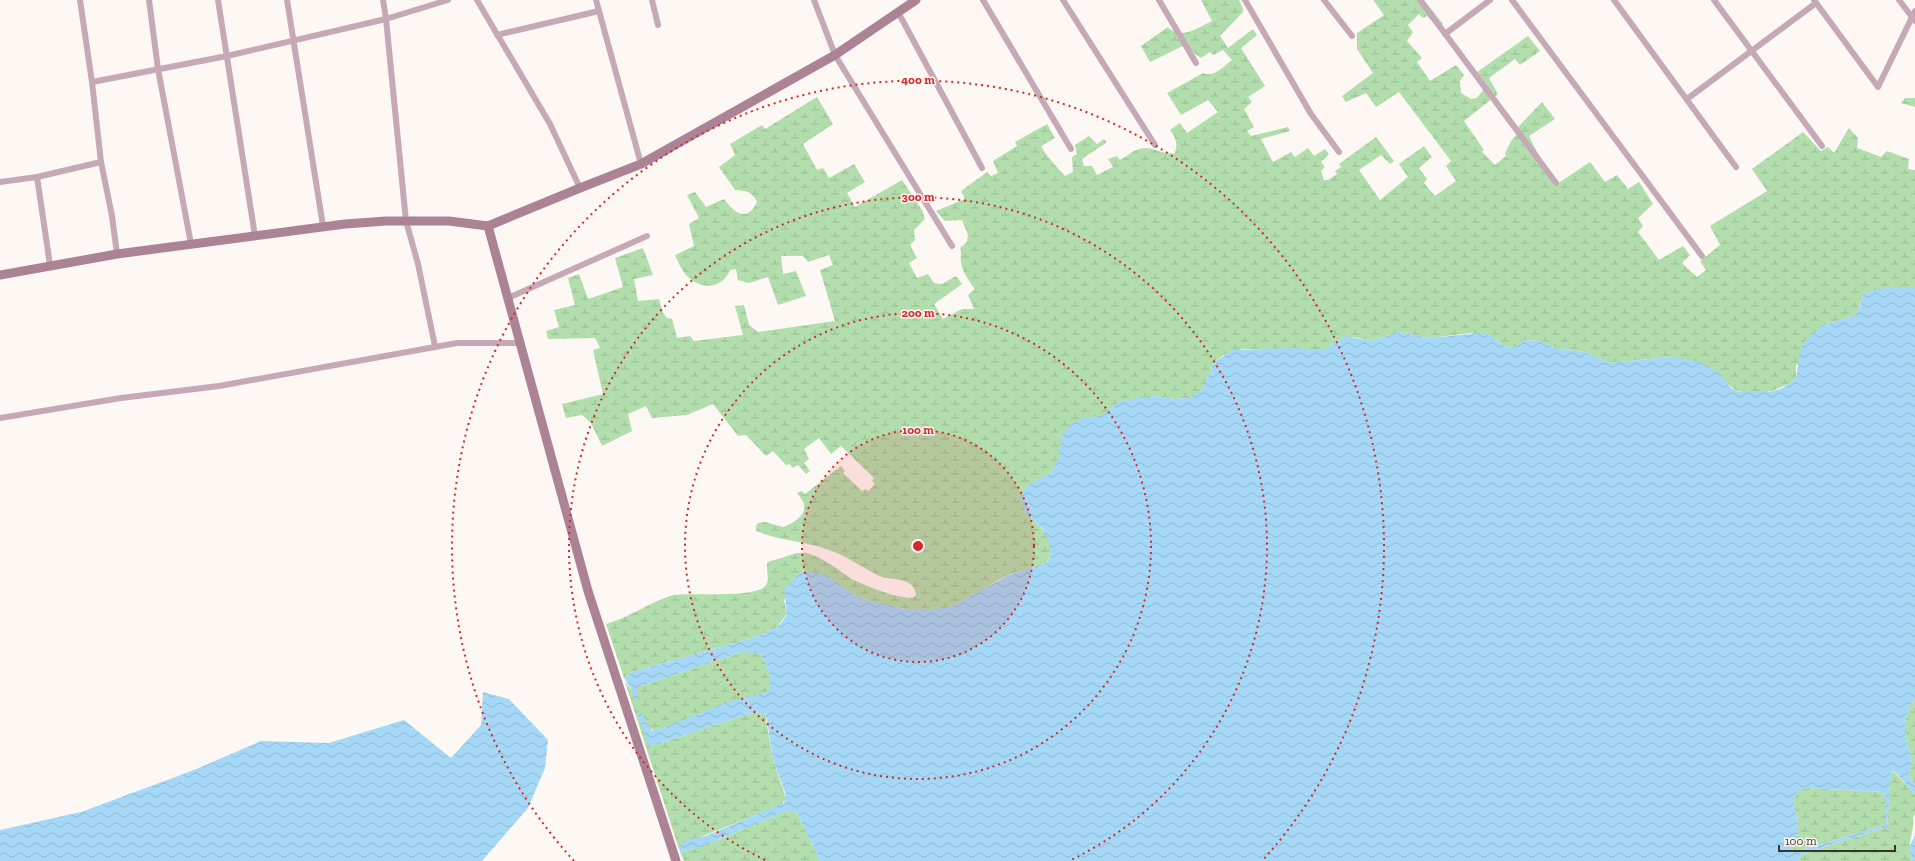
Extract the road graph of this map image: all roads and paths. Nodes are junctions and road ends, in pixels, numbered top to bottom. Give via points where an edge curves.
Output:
1 (80, 0) edge
2 (149, 0) edge
3 (218, 0) edge
4 (287, 0) edge
5 (383, 0) edge
6 (448, 0) edge
7 (478, 0) edge
8 (596, 0) edge
9 (654, 0) edge
10 (814, 0) edge
11 (916, 0) edge
12 (983, 0) edge
13 (1063, 0) edge
14 (1159, 0) edge
15 (1245, 0) edge
16 (1324, 0) edge
17 (1420, 0) edge
18 (1490, 0) edge
19 (1512, 0) edge
20 (1614, 0) edge
21 (1714, 0) edge
22 (1899, 0) edge
23 (1815, 1) edge
24 (599, 11) junction
25 (898, 12) junction
26 (1914, 16) edge
27 (386, 19) junction
28 (658, 25) dead end
29 (497, 34) junction
30 (1445, 34) junction
31 (1352, 36) dead end
32 (294, 41) junction
33 (1751, 50) junction
34 (835, 55) junction
35 (227, 56) junction
36 (1196, 63) dead end
37 (158, 69) junction
38 (92, 82) junction
39 (1687, 99) junction
40 (1155, 145) dead end
41 (1822, 146) dead end
42 (1071, 149) dead end
43 (1339, 152) dead end
44 (101, 162) junction
45 (642, 164) junction
46 (1736, 167) dead end
47 (982, 168) dead end
48 (37, 176) junction
49 (0, 182) edge
50 (1556, 183) dead end
51 (580, 188) junction
52 (406, 221) junction
53 (323, 226) junction
54 (488, 226) junction
55 (255, 236) junction
56 (647, 236) dead end
57 (191, 244) junction
58 (952, 246) dead end
59 (117, 254) junction
60 (1702, 256) dead end
61 (50, 265) junction
62 (0, 275) edge
63 (508, 298) junction
64 (519, 343) junction
65 (436, 346) junction
66 (0, 418) edge
67 (676, 861) edge

1 - 38 street
2 - 37 street
3 - 35 street
4 - 32 street
5 - 27 street
6 - 27 street
7 - 29 street
8 - 24 street
9 - 28 street
10 - 34 street
11 - 25 street
12 - 42 street
13 - 40 street
14 - 36 street
15 - 43 street via 1311,114
16 - 31 street
17 - 30 street
18 - 30 street
19 - 60 street
20 - 39 street
21 - 33 street
22 - 26 street
23 - 26 street via 1878,87
23 - 33 street
24 - 29 street
24 - 45 street
25 - 34 street
25 - 47 street
27 - 32 street
27 - 52 street
29 - 51 street via 547,118
30 - 50 street
32 - 35 street
32 - 53 street
33 - 39 street
33 - 41 street
34 - 45 street
34 - 58 street
35 - 37 street
35 - 55 street
37 - 38 street
37 - 57 street
38 - 44 street
39 - 46 street
44 - 48 street
44 - 59 street
45 - 51 street
48 - 49 street
48 - 61 street
51 - 54 street
52 - 53 street
52 - 54 street via 450,221
52 - 65 street
53 - 55 street
54 - 63 street
55 - 57 street
56 - 63 street
57 - 59 street
59 - 61 street
61 - 62 street
63 - 64 street
64 - 65 street via 457,343
64 - 67 street via 588,591
65 - 66 street via 219,386 121,398

